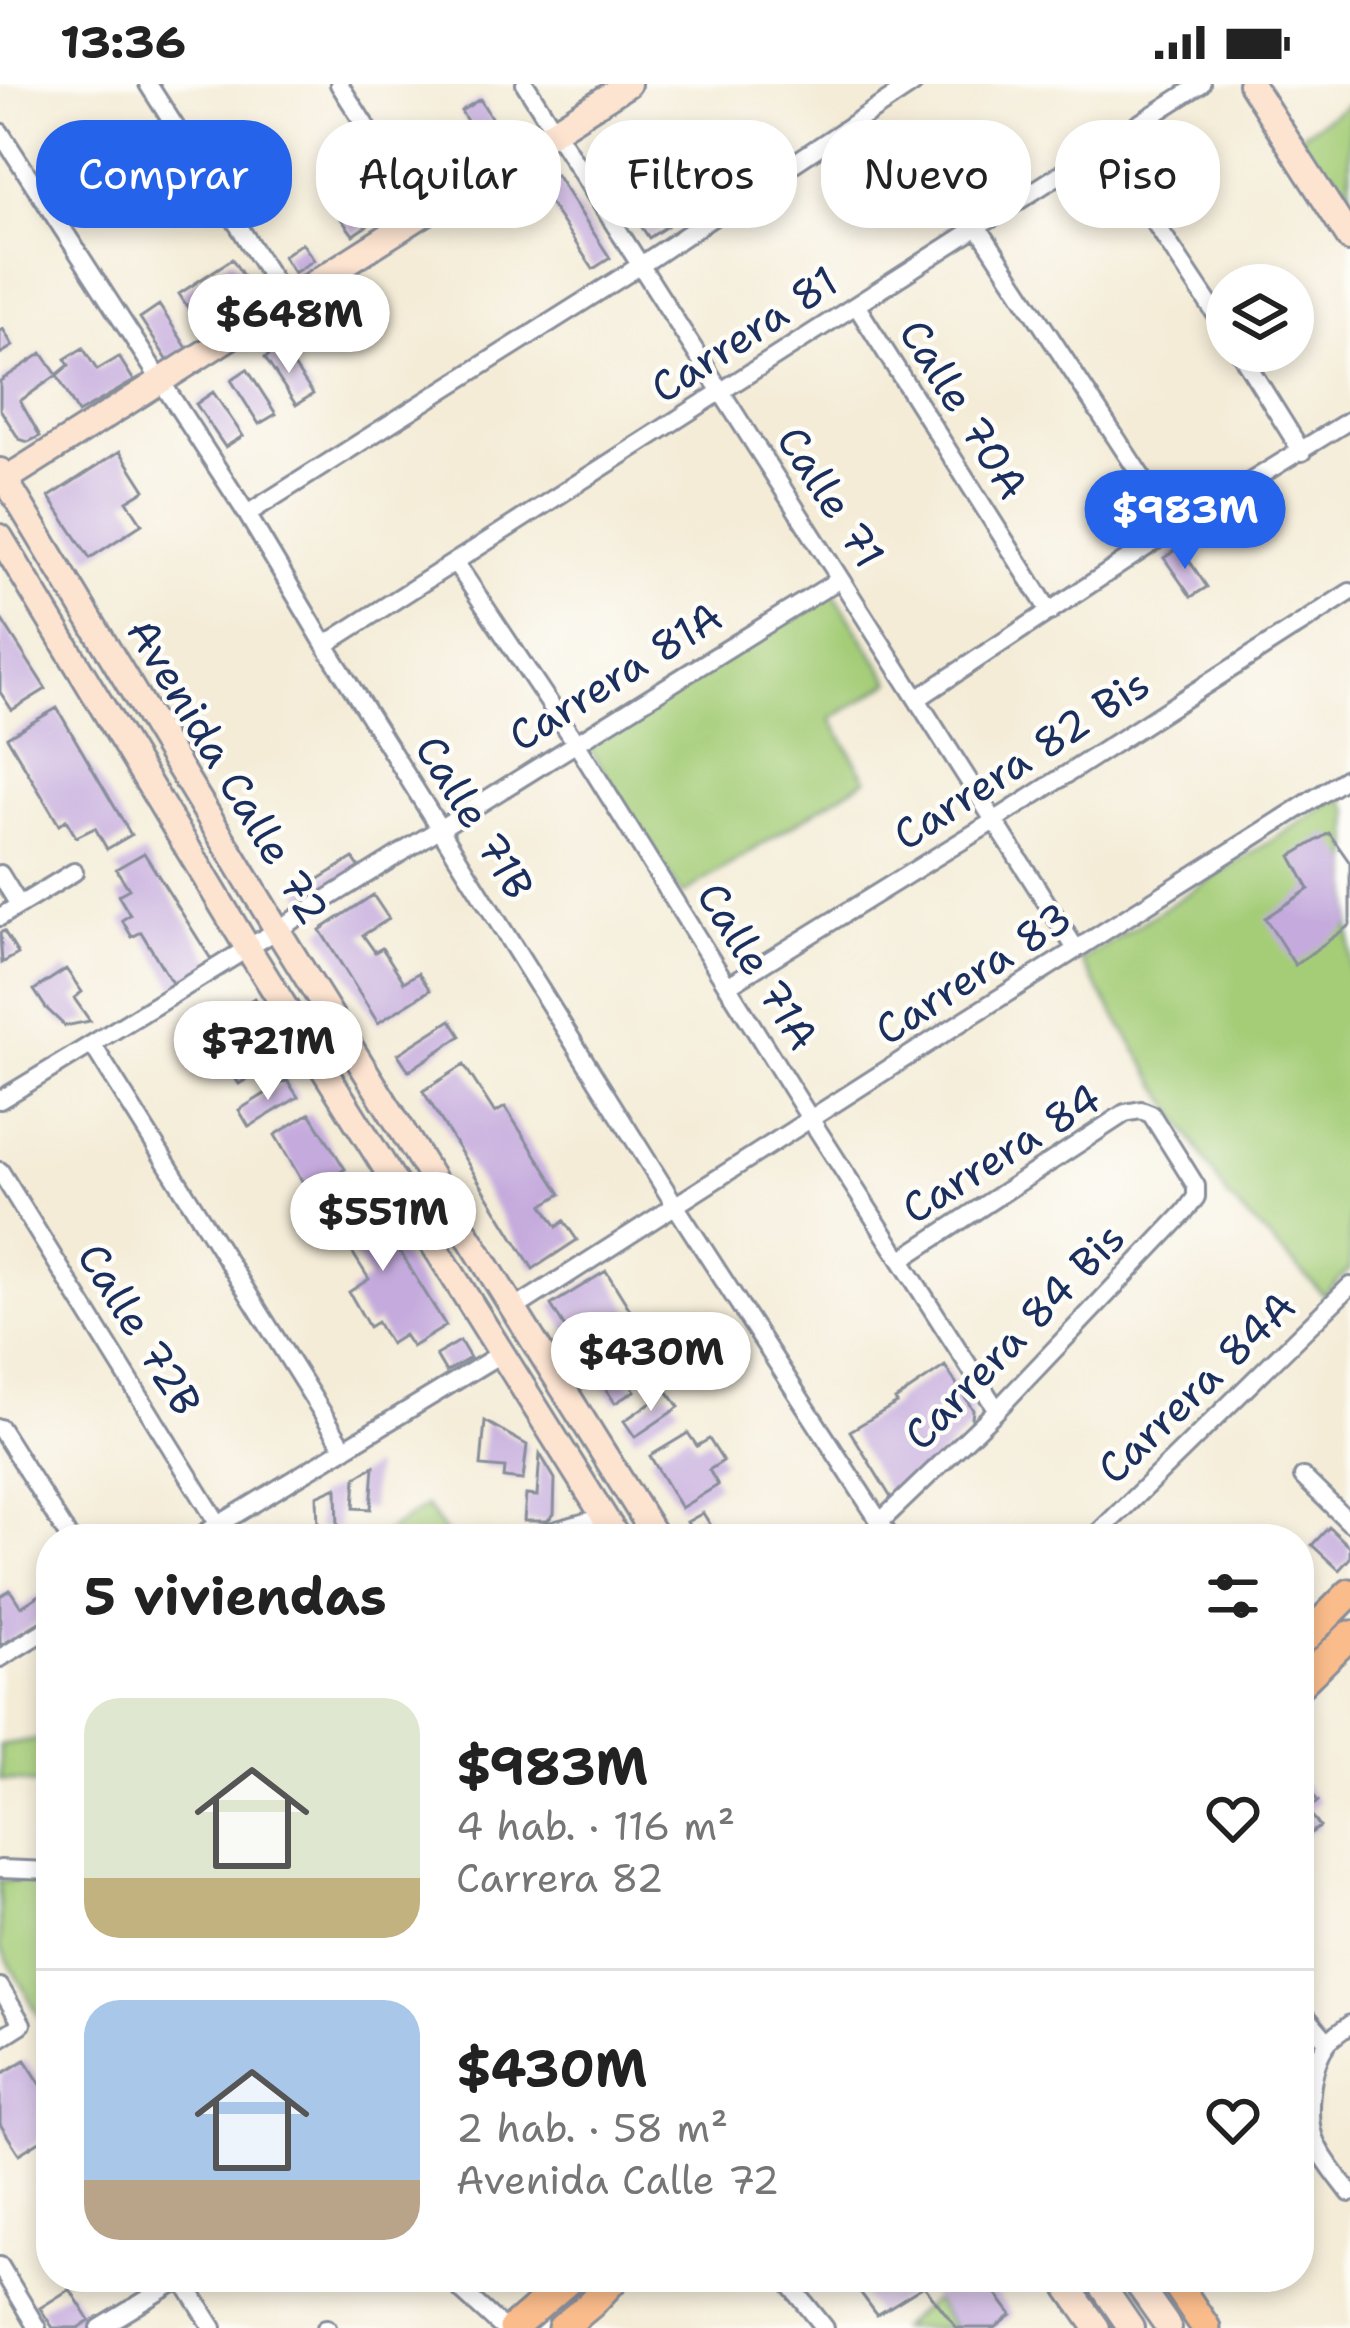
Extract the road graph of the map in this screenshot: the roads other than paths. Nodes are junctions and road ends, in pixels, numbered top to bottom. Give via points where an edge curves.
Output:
1 (148, 84) edge
2 (339, 84) edge
3 (525, 84) edge
4 (628, 84) edge
5 (913, 84) edge
6 (1201, 84) edge
7 (1251, 84) edge
8 (362, 120) edge
9 (548, 120) edge
10 (1145, 120) edge
11 (561, 129) edge
12 (0, 132) edge
13 (561, 140) edge
14 (404, 228) edge
15 (975, 228) edge
16 (978, 228) edge
17 (1159, 228) edge
18 (1350, 239) edge
19 (640, 265) junction
20 (1206, 299) edge
21 (286, 302) junction
22 (856, 305) junction
23 (1252, 372) edge
24 (160, 382) junction
25 (721, 392) junction
26 (1350, 420) edge
27 (1302, 452) junction
28 (2, 478) edge
29 (248, 514) junction
30 (1175, 528) junction
31 (0, 537) edge
32 (455, 562) junction
33 (840, 579) junction
34 (1350, 592) edge
35 (1049, 612) junction
36 (325, 645) junction
37 (917, 699) junction
38 (576, 743) junction
39 (1350, 776) edge
40 (994, 821) junction
41 (439, 827) junction
42 (74, 872) dead end
43 (0, 874) edge
44 (19, 905) junction
45 (0, 916) edge
46 (278, 931) junction
47 (249, 950) junction
48 (1076, 950) junction
49 (729, 985) junction
50 (92, 1044) junction
51 (0, 1100) edge
52 (811, 1120) junction
53 (0, 1171) edge
54 (1196, 1197) joint
55 (675, 1205) junction
56 (902, 1259) junction
57 (1350, 1287) edge
58 (514, 1309) junction
59 (502, 1353) junction
60 (997, 1410) junction
61 (0, 1428) edge
62 (345, 1449) junction
63 (1304, 1477) dead end
64 (604, 1517) junction
65 (880, 1522) joint
66 (1350, 1523) edge
67 (61, 1524) edge
68 (218, 1524) edge
69 (221, 1524) edge
70 (579, 1524) edge
71 (608, 1524) edge
72 (648, 1524) edge
73 (1107, 1524) edge
74 (1350, 1593) edge
75 (1314, 1629) edge
76 (1350, 1635) edge
77 (36, 1636) edge
78 (0, 1658) edge
79 (1314, 1670) edge
80 (0, 1869) edge
81 (36, 1870) edge
82 (0, 1988) edge
83 (1350, 2024) edge
84 (1314, 2026) edge
85 (0, 2038) edge
86 (1328, 2042) junction
87 (1314, 2077) edge
88 (1314, 2138) edge
89 (1350, 2193) edge
90 (0, 2266) edge
91 (159, 2292) edge
92 (191, 2292) edge
93 (463, 2292) edge
94 (555, 2292) edge
95 (603, 2292) edge
96 (796, 2292) edge
97 (1072, 2292) edge
98 (1106, 2292) edge
99 (1144, 2292) edge
100 (1182, 2292) edge
101 (37, 2328) edge
102 (100, 2328) edge
103 (213, 2328) edge
104 (503, 2328) edge
105 (513, 2328) edge
106 (562, 2328) edge
107 (825, 2328) edge
108 (1097, 2328) edge
109 (1131, 2328) edge
110 (1169, 2328) edge
111 (1205, 2328) edge

1 - 21 street
2 - 8 street
3 - 9 street, Calle 71
4 - 11 main road
5 - 19 street
6 - 10 street, Carrera 81
7 - 18 main road
12 - 24 street, Calle 71B
13 - 19 street, Calle 71
14 - 21 main road
15 - 22 street, Carrera 81
16 - 30 street
17 - 20 street
19 - 25 street, Calle 71
19 - 29 street
21 - 24 main road
22 - 25 street, Carrera 81
22 - 35 street, Calle 70A
23 - 27 street
24 - 28 main road
24 - 29 street, Calle 71B
25 - 32 street, Carrera 81
25 - 33 street, Calle 71
26 - 27 street
27 - 30 street
28 - 46 main road, Avenida Calle 72
29 - 36 street, Calle 71B
30 - 35 street
31 - 47 main road, Avenida Calle 72
32 - 36 street, Carrera 81
32 - 38 street, Calle 71A
33 - 37 street, Calle 71
33 - 38 street, Carrera 81A
34 - 40 street, Carrera 82 Bis
35 - 37 street
36 - 41 street, Calle 71B
37 - 40 street, Calle 71
38 - 41 street, Carrera 81A
38 - 49 street, Calle 71A
39 - 48 street, Carrera 83
40 - 48 street, Calle 71
40 - 49 street, Carrera 82 Bis
41 - 46 street, Carrera 81A
41 - 55 street, Calle 71B
42 - 44 street
43 - 44 street
44 - 45 street
46 - 47 street, Carrera 81A
46 - 58 main road, Avenida Calle 72
47 - 50 street, Carrera 81A
47 - 59 main road, Avenida Calle 72
48 - 52 street, Carrera 83
49 - 52 street, Calle 71A
50 - 51 street, Carrera 81A
50 - 62 street
52 - 55 street, Carrera 83
52 - 56 street, Calle 71A
53 - 68 street, Calle 72B
54 - 56 street, Carrera 84 via 1151,1114 1126,1113
54 - 60 street, Carrera 84 Bis
55 - 58 street, Carrera 83
55 - 65 street, Calle 71B
56 - 60 street, Calle 71A
57 - 73 street, Carrera 84A
58 - 72 main road, Avenida Calle 72
59 - 62 street
59 - 64 main road, Avenida Calle 72
60 - 65 street, Carrera 84 Bis
61 - 67 street
62 - 69 street
63 - 66 street
64 - 70 street
64 - 71 main road, Avenida Calle 72
74 - 75 main road
76 - 79 main road
77 - 78 street
80 - 81 street
82 - 85 street via 22,2024
83 - 86 street
84 - 86 street
86 - 87 street
88 - 89 street
90 - 101 street
91 - 102 street
92 - 103 street
93 - 104 street
94 - 105 main road
95 - 106 main road
96 - 107 street
97 - 108 main road
98 - 109 main road
99 - 110 main road
100 - 111 main road

